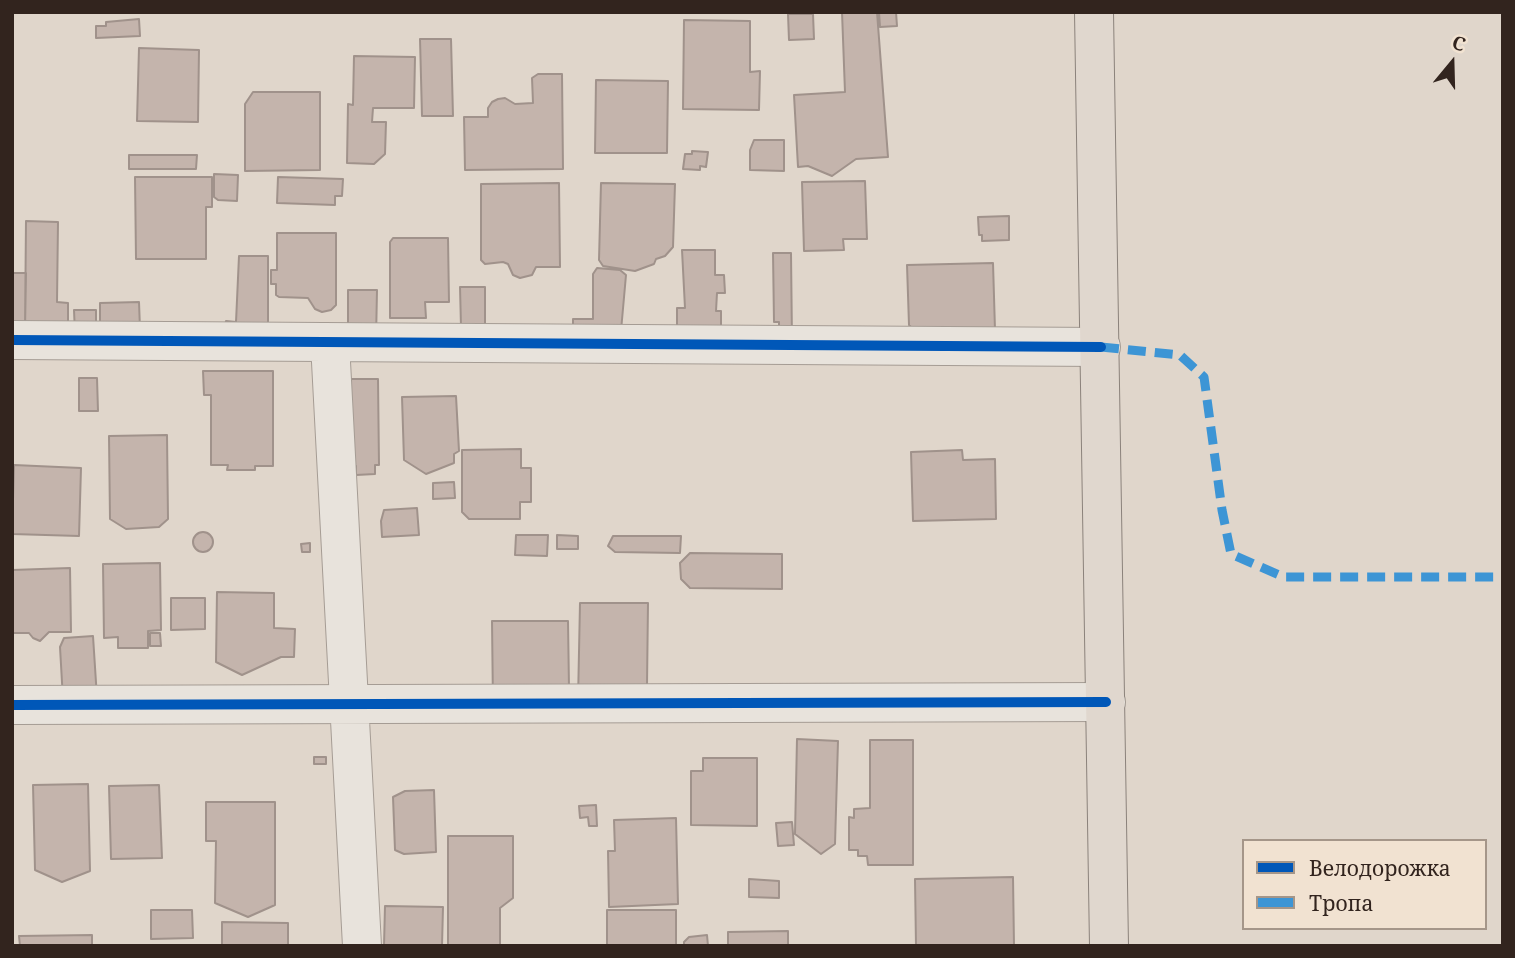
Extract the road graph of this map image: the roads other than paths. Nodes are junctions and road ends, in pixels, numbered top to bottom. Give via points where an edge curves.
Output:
1 (1094, 12) edge
2 (12, 340) edge
3 (330, 342) junction
4 (1101, 348) junction
5 (1106, 702) junction
6 (350, 704) junction
7 (12, 705) edge
8 (362, 946) edge
9 (1109, 946) edge

1 - 4 main road
2 - 3 street
3 - 4 street
3 - 6 street
4 - 5 main road
5 - 6 street
5 - 9 main road
6 - 7 street
6 - 8 street

